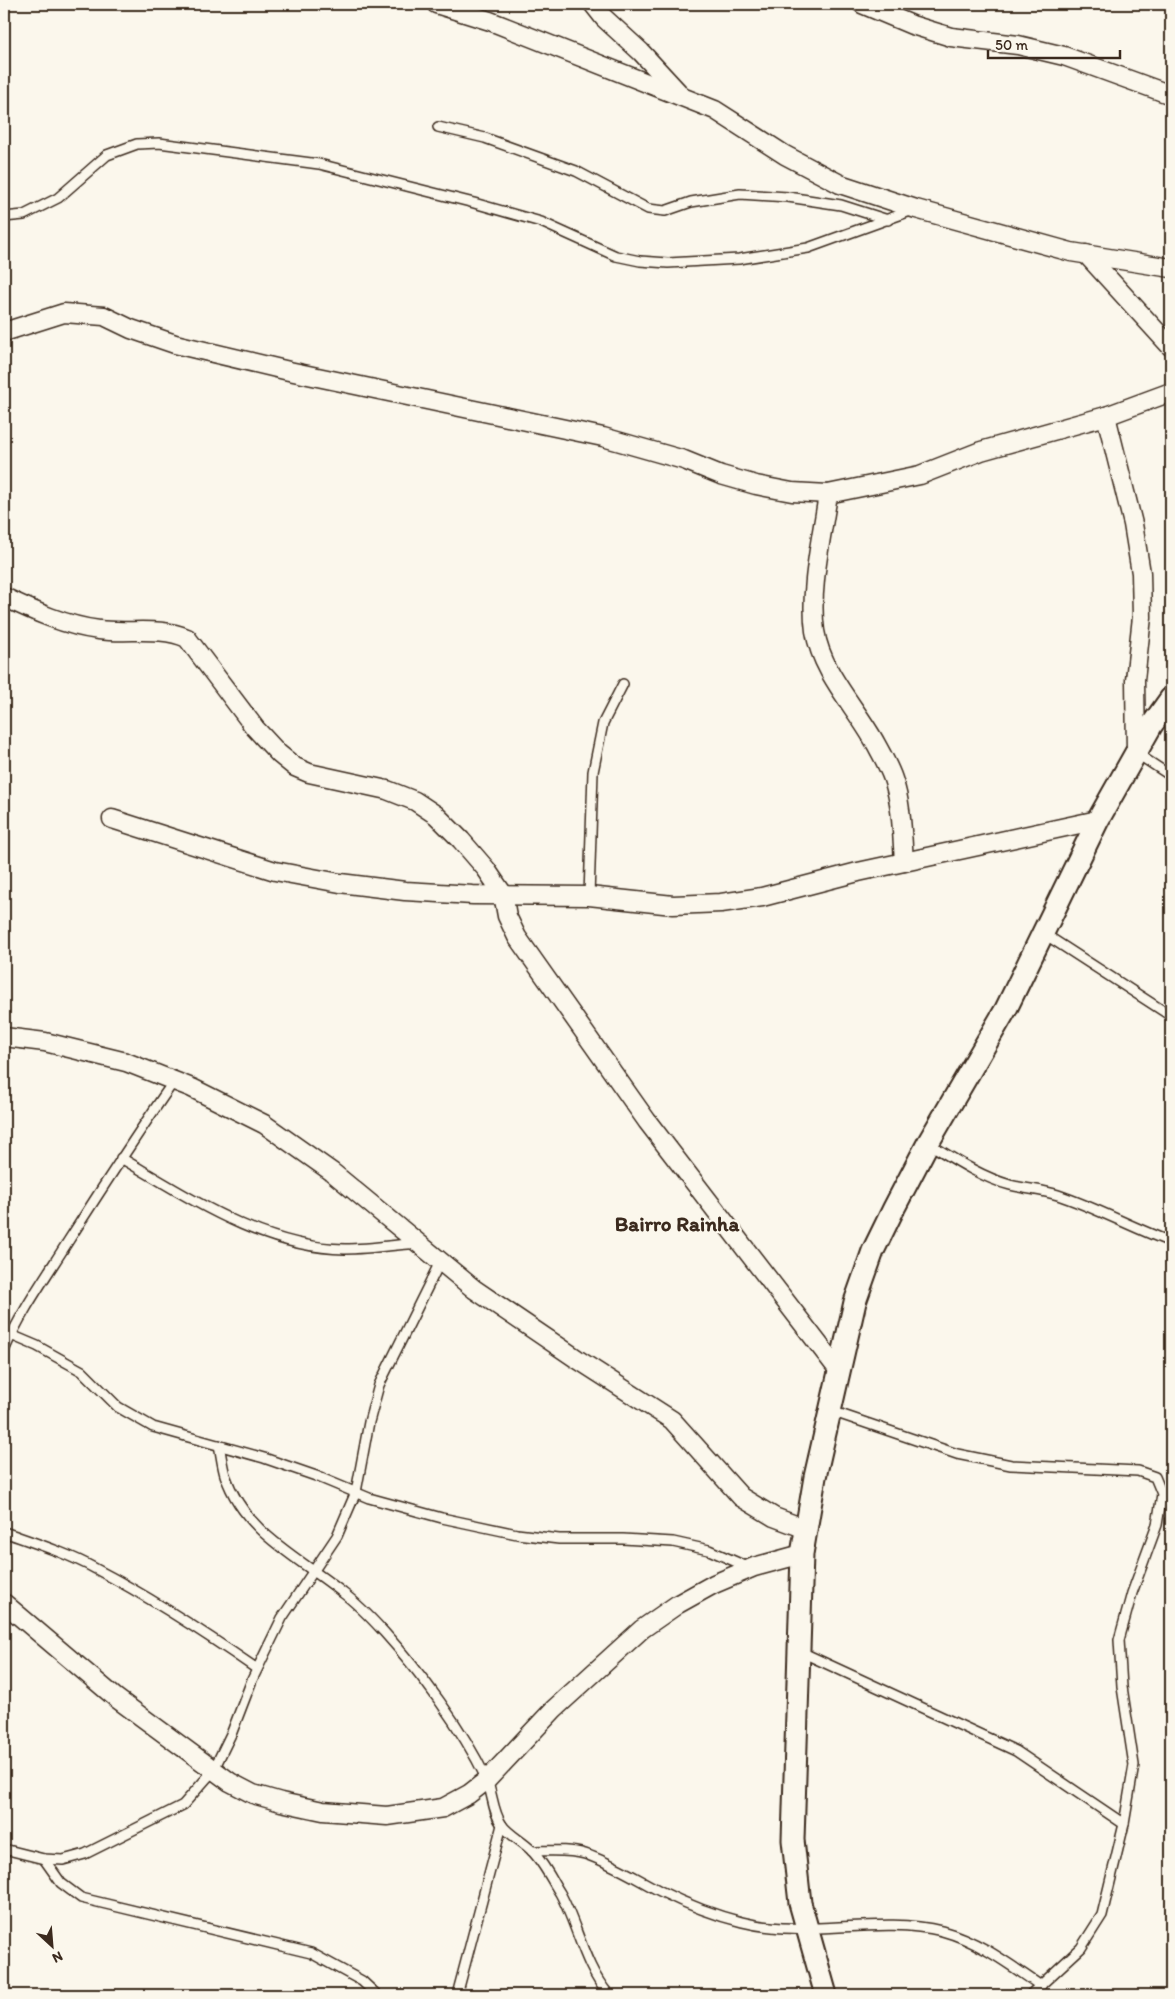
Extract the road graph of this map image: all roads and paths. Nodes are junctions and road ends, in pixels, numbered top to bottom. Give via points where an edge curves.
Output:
1 (436, 4) edge
2 (594, 4) edge
3 (862, 4) edge
4 (1171, 95) edge
5 (682, 96) junction
6 (438, 127) dead end
7 (916, 209) junction
8 (4, 217) edge
9 (888, 220) junction
10 (1086, 254) junction
11 (1171, 268) edge
12 (4, 332) edge
13 (1171, 347) edge
14 (1171, 392) edge
15 (1106, 416) junction
16 (828, 494) junction
17 (4, 596) edge
18 (623, 684) dead end
19 (1171, 698) edge
20 (1136, 753) junction
21 (1171, 776) edge
22 (112, 819) dead end
23 (1098, 820) junction
24 (904, 862) junction
25 (503, 894) junction
26 (589, 896) junction
27 (1043, 933) junction
28 (1171, 1016) edge
29 (4, 1037) edge
30 (174, 1081) junction
31 (928, 1143) junction
32 (121, 1158) junction
33 (1171, 1242) edge
34 (418, 1243) junction
35 (440, 1262) junction
36 (7, 1333) edge
37 (4, 1351) edge
38 (840, 1372) junction
39 (831, 1411) junction
40 (219, 1445) junction
41 (356, 1492) junction
42 (806, 1529) junction
43 (4, 1532) edge
44 (802, 1554) junction
45 (750, 1568) junction
46 (313, 1571) junction
47 (4, 1603) edge
48 (798, 1650) junction
49 (257, 1669) junction
50 (213, 1771) junction
51 (487, 1780) junction
52 (1124, 1824) junction
53 (502, 1825) junction
54 (4, 1849) edge
55 (532, 1851) junction
56 (44, 1859) junction
57 (807, 1930) junction
58 (1041, 1986) junction
59 (4, 1988) edge
60 (6, 1995) edge
61 (377, 1995) edge
62 (457, 1995) edge
63 (609, 1995) edge
64 (826, 1995) edge
65 (1030, 1995) edge

1 - 5 street via 490,21
2 - 5 street
3 - 4 street via 951,37 1018,45 1064,56
5 - 7 street via 715,110 785,155 840,184
6 - 9 lane via 485,138 576,171 648,209 665,211 691,202 740,194 788,197 841,206
7 - 9 lane
7 - 10 street
8 - 9 lane via 24,215 58,198 107,155 137,144 159,143 319,164 541,222 616,256 640,261 668,263 739,259 798,250
10 - 11 street
10 - 13 street
12 - 16 street via 64,313 104,316 131,329 183,346 603,437 756,485
14 - 15 street
15 - 16 street via 981,451 920,475
15 - 20 street via 1133,524 1141,573 1142,617 1135,680
16 - 24 street via 813,596 815,632 823,656 876,743 892,778 899,804
17 - 25 street via 37,613 98,630 173,632 187,638 255,728 295,767 309,774 386,790 415,801 436,815 461,840
18 - 26 lane via 603,723 593,772
19 - 20 street
20 - 21 lane
20 - 23 street
22 - 25 street via 275,871 405,891
23 - 24 street
23 - 27 street
24 - 26 street via 762,898 720,904 673,905
25 - 26 street
25 - 38 street via 507,916 517,937 541,973 647,1121
27 - 28 lane
27 - 31 street via 1006,1009
29 - 30 street via 44,1042 126,1062
30 - 32 lane
30 - 34 street via 264,1124 332,1172
31 - 33 lane via 963,1165 1008,1184 1057,1194
31 - 38 street via 873,1251 855,1302
32 - 34 lane via 232,1221 294,1242 345,1249
32 - 36 lane
34 - 35 street
35 - 41 lane via 379,1385
35 - 42 street via 526,1325 672,1420 741,1496 774,1518
36 - 37 lane
36 - 40 lane via 82,1371 118,1407 153,1427
38 - 39 street
39 - 42 street
39 - 52 lane via 957,1454 1010,1464 1138,1471 1155,1477 1162,1494 1157,1525 1119,1640 1122,1687 1134,1765
40 - 41 lane
40 - 46 lane via 225,1474 250,1520 274,1544
41 - 45 lane via 442,1518 517,1534 559,1539 623,1538 673,1542 709,1550
41 - 46 lane via 337,1536
42 - 44 street
43 - 49 lane via 95,1568 193,1625
44 - 45 street
44 - 48 street
45 - 51 street via 678,1604 642,1629 554,1709
46 - 49 lane via 282,1618
46 - 51 lane via 344,1593 384,1633 462,1734
47 - 50 street via 116,1698
48 - 52 lane via 1016,1751
48 - 57 street via 793,1840 800,1903
49 - 50 lane
50 - 51 street via 253,1794 281,1802 323,1811 386,1816 443,1808
50 - 56 lane via 183,1805 85,1854 63,1860
51 - 53 lane
52 - 58 lane via 1102,1915 1081,1948
53 - 55 lane
53 - 62 lane
54 - 56 lane
55 - 57 lane via 583,1853 660,1891 725,1918 774,1928
55 - 63 lane via 561,1896 599,1983
56 - 61 lane via 62,1883 81,1898 311,1953 362,1981
57 - 58 lane via 914,1926 942,1931 970,1941
57 - 64 street
58 - 65 lane
59 - 60 lane

